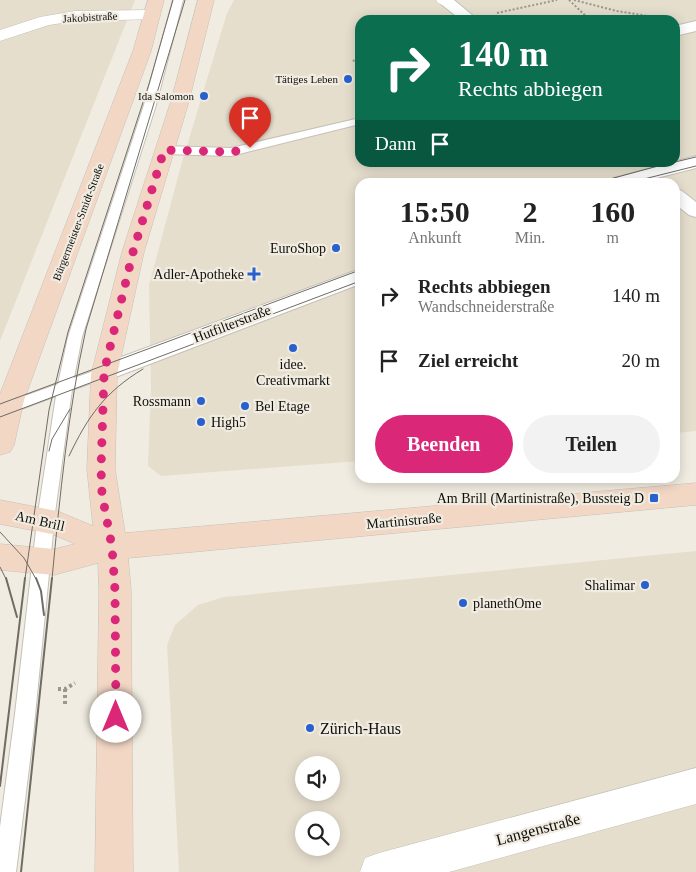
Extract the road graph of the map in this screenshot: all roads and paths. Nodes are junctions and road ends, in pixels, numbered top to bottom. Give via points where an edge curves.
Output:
1 (178, 0) edge
2 (206, 0) edge
3 (445, 0) edge
4 (557, 0) edge
5 (569, 0) edge
6 (574, 0) edge
7 (154, 7) edge
8 (495, 13) dead end
9 (464, 15) edge
10 (585, 15) edge
11 (642, 15) edge
12 (696, 26) edge
13 (680, 30) edge
14 (0, 36) edge
15 (355, 122) edge
16 (164, 150) junction
17 (696, 162) edge
18 (680, 166) edge
19 (674, 167) edge
20 (647, 173) edge
21 (633, 178) edge
22 (680, 199) edge
23 (696, 212) edge
24 (355, 278) edge
25 (105, 372) junction
26 (65, 387) junction
27 (4, 410) edge
28 (0, 445) edge
29 (696, 494) edge
30 (0, 512) edge
31 (46, 521) junction
32 (112, 547) junction
33 (0, 557) edge
34 (42, 561) junction
35 (65, 689) dead end
36 (65, 705) dead end
37 (696, 786) edge
38 (6, 872) edge
39 (114, 872) edge
40 (379, 872) edge

1 - 26 lane via 150,105 75,337
2 - 16 main road
3 - 9 street
4 - 8 path
5 - 10 path
6 - 11 path
7 - 14 street, Jakobistraße via 46,21
7 - 27 main road, Bürgermeister-Smidt-Straße via 142,51
12 - 13 street
15 - 16 lane via 232,152
16 - 25 main road via 133,252
17 - 18 street
19 - 20 street
20 - 21 street
22 - 23 street
24 - 25 street, Hutfilterstraße
25 - 26 lane
25 - 32 main road via 102,494
26 - 27 lane
26 - 31 lane
27 - 28 main road, Bürgermeister-Smidt-Straße
29 - 32 main road, Martinistraße
30 - 31 main road, Am Brill
31 - 32 main road, Am Brill via 58,523
31 - 34 lane
32 - 34 main road via 54,562
32 - 39 main road via 116,663
33 - 34 main road
34 - 38 lane
35 - 36 path
37 - 40 street, Langenstraße

